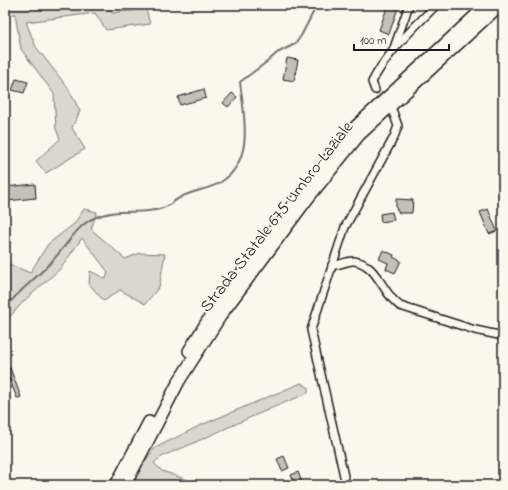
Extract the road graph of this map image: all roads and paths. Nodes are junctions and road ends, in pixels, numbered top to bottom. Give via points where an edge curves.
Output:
1 (409, 5) edge
2 (436, 5) edge
3 (487, 5) edge
4 (500, 5) edge
5 (393, 50) junction
6 (375, 90) dead end
7 (393, 112) tunnel mouth
8 (332, 266) junction
9 (503, 336) edge
10 (116, 485) edge
11 (125, 485) edge
12 (346, 485) edge

1 - 5 street
2 - 5 street
3 - 10 highway, Strada Statale 675 Umbro-Laziale via 351,131 298,198 215,310 174,375
4 - 11 highway, Strada Statale 675 Umbro-Laziale via 359,135 308,198 223,312 183,374
5 - 6 street via 372,82
7 - 8 street via 398,126 394,137 345,227
8 - 9 street via 351,261 358,262 377,277 394,302 400,306 475,330
8 - 12 street via 311,330

